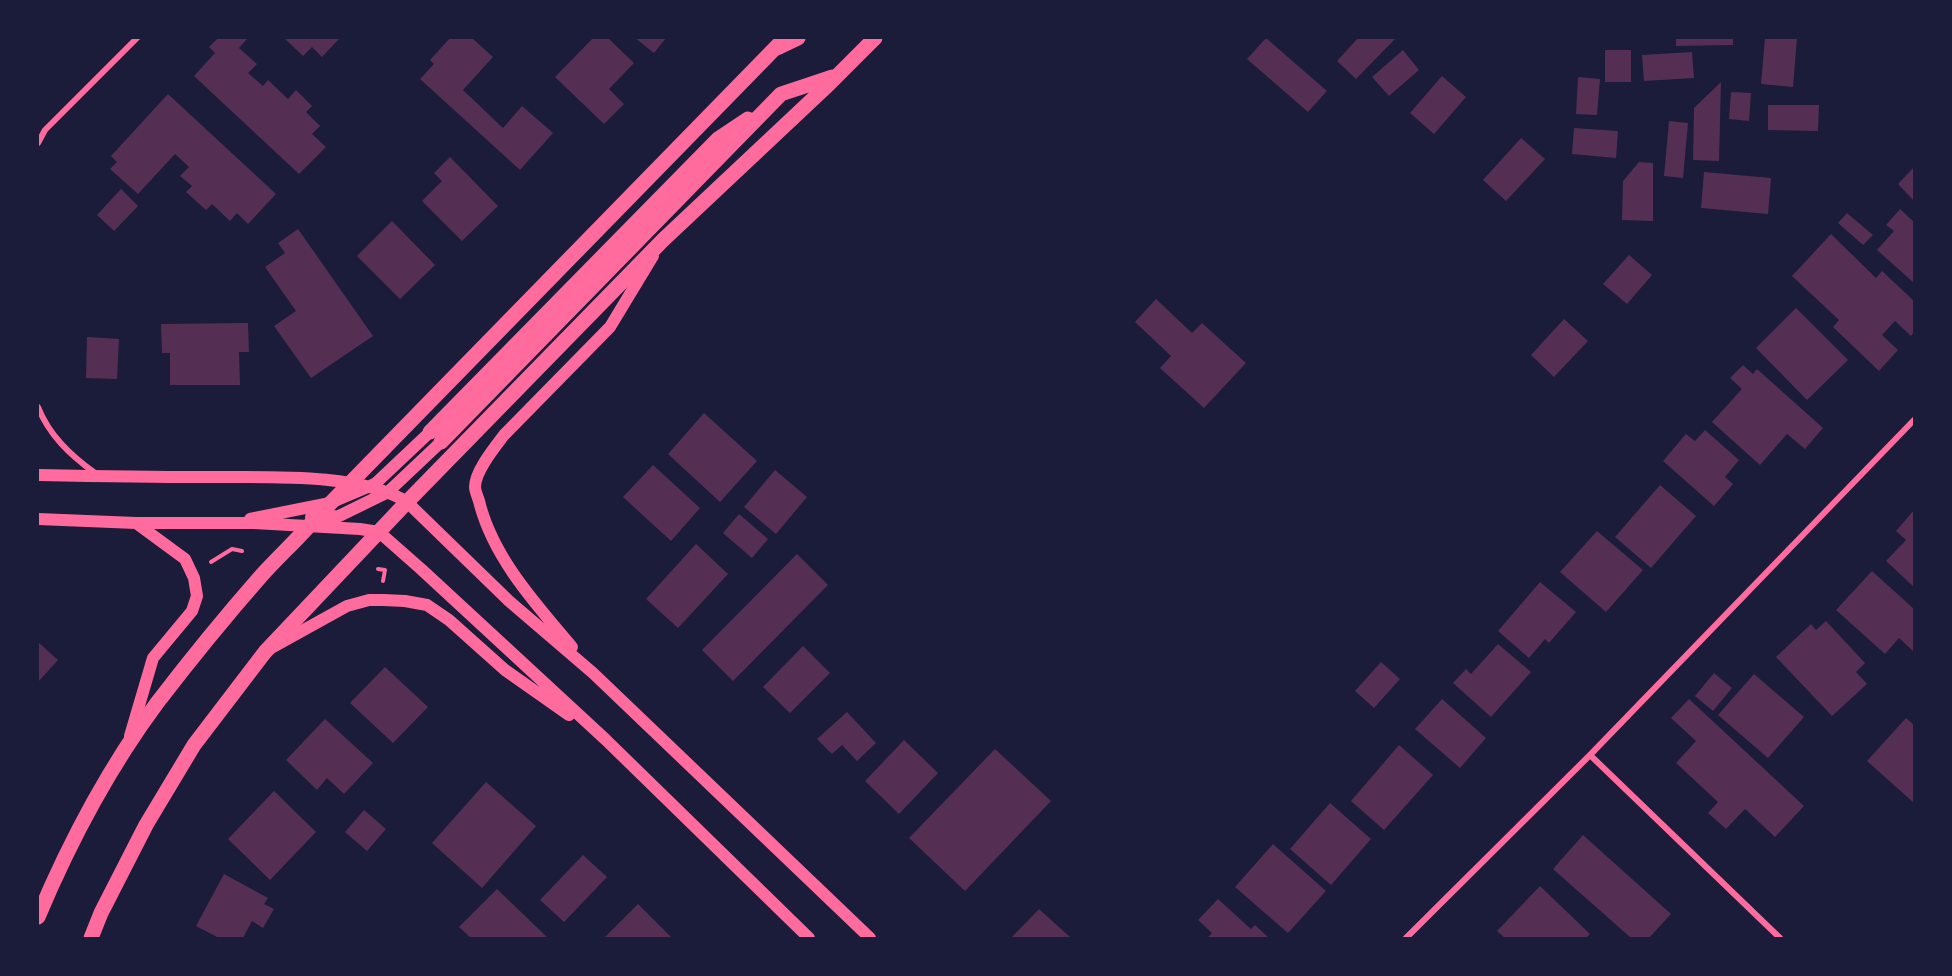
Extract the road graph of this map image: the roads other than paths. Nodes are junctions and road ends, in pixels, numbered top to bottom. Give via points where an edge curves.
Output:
1 (137, 38) edge
2 (785, 38) edge
3 (798, 38) edge
4 (875, 38) edge
5 (771, 51) junction
6 (838, 75) junction
7 (38, 143) edge
8 (663, 240) junction
9 (38, 407) edge
10 (1914, 420) edge
11 (435, 437) junction
12 (38, 475) edge
13 (100, 477) junction
14 (350, 482) junction
15 (370, 486) junction
16 (388, 492) junction
17 (407, 502) junction
18 (330, 503) junction
19 (38, 519) edge
20 (312, 522) junction
21 (136, 523) junction
22 (228, 523) junction
23 (379, 532) junction
24 (265, 652) junction
25 (592, 673) junction
26 (605, 739) junction
27 (127, 746) junction
28 (1590, 755) junction
29 (38, 916) edge
30 (91, 939) edge
31 (809, 939) edge
32 (870, 939) edge
33 (1406, 939) edge
34 (1780, 939) edge

1 - 7 street via 45,130
2 - 5 main road
3 - 5 main road
4 - 6 main road
5 - 14 main road
6 - 8 main road
6 - 11 main road via 781,94
8 - 17 main road
8 - 25 main road via 610,327 504,435 475,486 491,537 508,565
9 - 13 street via 44,424 61,445
10 - 28 street
11 - 15 main road
11 - 16 main road
12 - 13 main road
13 - 14 main road
14 - 15 main road
14 - 18 main road
15 - 16 main road
15 - 18 main road
16 - 17 main road
16 - 20 main road via 339,516
17 - 23 main road
17 - 25 main road via 509,601
18 - 20 main road
18 - 22 main road
19 - 21 main road
20 - 22 main road
20 - 23 main road
20 - 27 main road via 198,651
21 - 22 main road
21 - 27 main road via 185,559 197,596 192,611 153,657
23 - 24 main road
23 - 26 main road
24 - 26 main road via 347,606 376,600 427,605 505,670
24 - 30 main road via 194,745 146,825
25 - 32 main road
26 - 31 main road
27 - 29 main road via 59,866
28 - 33 street
28 - 34 street

